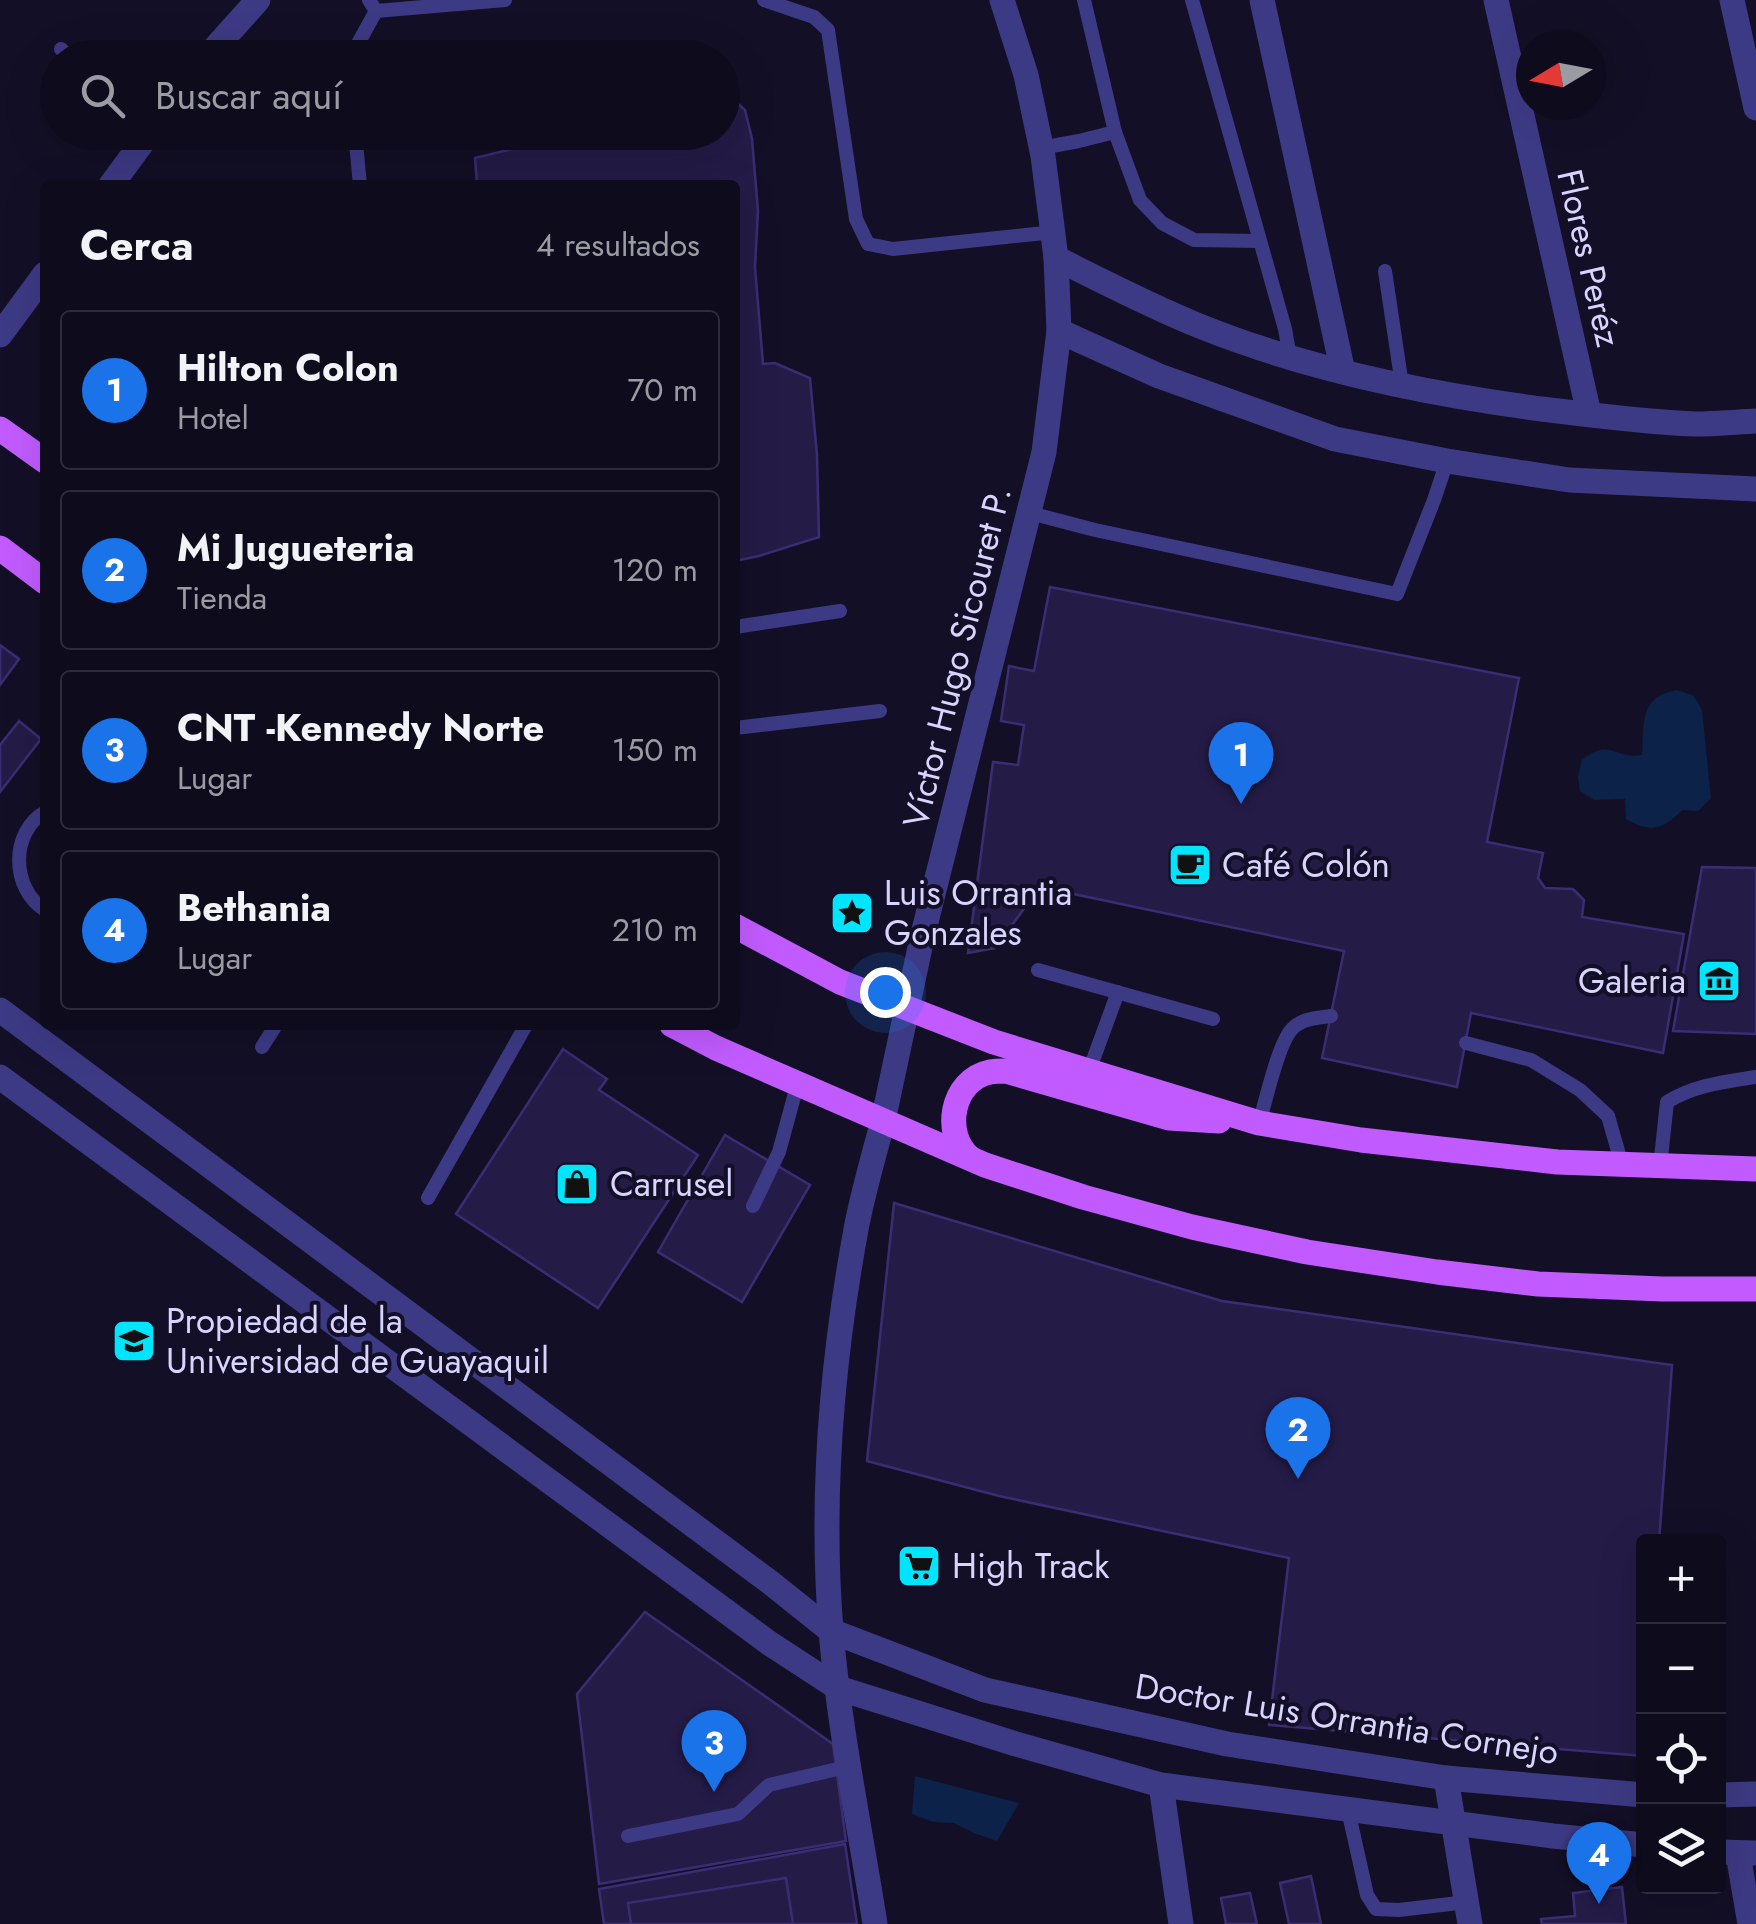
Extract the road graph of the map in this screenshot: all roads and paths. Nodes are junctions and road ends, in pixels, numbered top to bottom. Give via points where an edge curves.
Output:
1 (258, 0) edge
2 (504, 0) edge
3 (764, 0) edge
4 (1002, 0) edge
5 (1084, 0) edge
6 (1192, 0) edge
7 (1262, 0) edge
8 (1496, 0) edge
9 (1732, 0) edge
10 (372, 6) edge
11 (222, 40) edge
12 (358, 40) edge
13 (1756, 108) edge
14 (1115, 132) junction
15 (1041, 148) junction
16 (137, 150) edge
17 (357, 150) edge
18 (115, 180) edge
19 (360, 180) edge
20 (1054, 232) junction
21 (1260, 241) junction
22 (1056, 258) junction
23 (1385, 272) dead end
24 (40, 281) edge
25 (1059, 331) junction
26 (0, 335) edge
27 (1290, 358) junction
28 (1343, 372) junction
29 (1402, 385) junction
30 (1588, 414) junction
31 (1756, 421) edge
32 (0, 429) edge
33 (40, 458) edge
34 (1446, 460) junction
35 (1756, 489) edge
36 (1030, 513) junction
37 (0, 548) edge
38 (40, 578) edge
39 (840, 611) dead end
40 (740, 626) edge
41 (880, 711) dead end
42 (740, 727) edge
43 (40, 815) edge
44 (40, 907) edge
45 (740, 929) edge
46 (1038, 970) dead end
47 (1118, 992) junction
48 (907, 1007) junction
49 (0, 1010) edge
50 (1331, 1016) dead end
51 (1212, 1019) dead end
52 (273, 1030) edge
53 (523, 1030) edge
54 (682, 1030) edge
55 (1466, 1044) dead end
56 (262, 1047) dead end
57 (1090, 1071) junction
58 (0, 1077) edge
59 (1756, 1077) edge
60 (798, 1082) junction
61 (883, 1121) junction
62 (1259, 1123) junction
63 (972, 1160) junction
64 (1622, 1165) junction
65 (1660, 1167) junction
66 (1756, 1169) edge
67 (428, 1198) dead end
68 (753, 1206) dead end
69 (1756, 1288) edge
70 (832, 1632) junction
71 (838, 1688) junction
72 (850, 1766) junction
73 (1446, 1778) junction
74 (1161, 1785) junction
75 (1636, 1794) edge
76 (1756, 1794) edge
77 (1726, 1795) edge
78 (1348, 1810) junction
79 (1455, 1824) junction
80 (628, 1836) dead end
81 (1636, 1844) edge
82 (1737, 1853) edge
83 (1469, 1913) edge
84 (875, 1924) edge
85 (1182, 1924) edge
86 (1750, 1924) edge

1 - 11 street
2 - 10 lane
3 - 20 lane via 828,30 856,219 868,244 893,249
4 - 15 street, Víctor Hugo Sicouret P.
5 - 14 lane
6 - 21 lane
7 - 28 street
8 - 30 street, Flores Peréz
9 - 13 street
10 - 12 lane
14 - 15 lane
14 - 21 lane via 1140,200 1162,223 1194,240
15 - 20 street, Víctor Hugo Sicouret P.
16 - 18 street
17 - 19 lane
20 - 22 street, Víctor Hugo Sicouret P.
21 - 27 lane
22 - 25 street, Víctor Hugo Sicouret P.
22 - 27 street via 1203,328
23 - 29 lane
24 - 26 street
25 - 34 street via 1159,376 1335,439
25 - 36 street, Víctor Hugo Sicouret P.
27 - 28 street
28 - 29 street
29 - 30 street
30 - 31 street via 1697,424
32 - 33 main road
34 - 35 street via 1569,480
34 - 36 lane via 1397,594
36 - 48 street, Víctor Hugo Sicouret P.
37 - 38 main road
39 - 40 lane
41 - 42 lane
43 - 44 lane via 18,853 24,889
45 - 48 main road via 840,982
46 - 47 lane
47 - 51 lane
47 - 57 lane
48 - 57 main road
48 - 61 street, Víctor Hugo Sicouret P.
49 - 70 street, Doctor Luis Orrantia Cornejo
50 - 62 lane via 1309,1018 1292,1029
52 - 56 lane
53 - 67 lane
54 - 60 main road
55 - 64 lane via 1531,1060 1580,1090 1608,1116
57 - 62 main road
58 - 71 street
59 - 65 lane via 1704,1084 1666,1102
60 - 61 main road
60 - 68 lane via 779,1152
61 - 63 main road
61 - 70 street, Víctor Hugo Sicouret P. via 858,1220 830,1425
62 - 63 main road via 1168,1118 1006,1071 987,1072 963,1092 952,1121 961,1150
62 - 64 main road via 1452,1152
63 - 69 main road via 1174,1222 1307,1252 1538,1284
64 - 65 main road
65 - 66 main road
70 - 71 street, Víctor Hugo Sicouret P.
70 - 73 street, Doctor Luis Orrantia Cornejo via 985,1690 1226,1744
71 - 72 street, Víctor Hugo Sicouret P.
71 - 74 street
72 - 80 lane via 769,1786 738,1814
72 - 84 street, Víctor Hugo Sicouret P.
73 - 75 street, Doctor Luis Orrantia Cornejo
73 - 79 street
74 - 78 street
74 - 85 street
76 - 77 street
78 - 79 street
78 - 83 lane via 1367,1896 1376,1909
79 - 81 street
79 - 83 street
82 - 86 street

